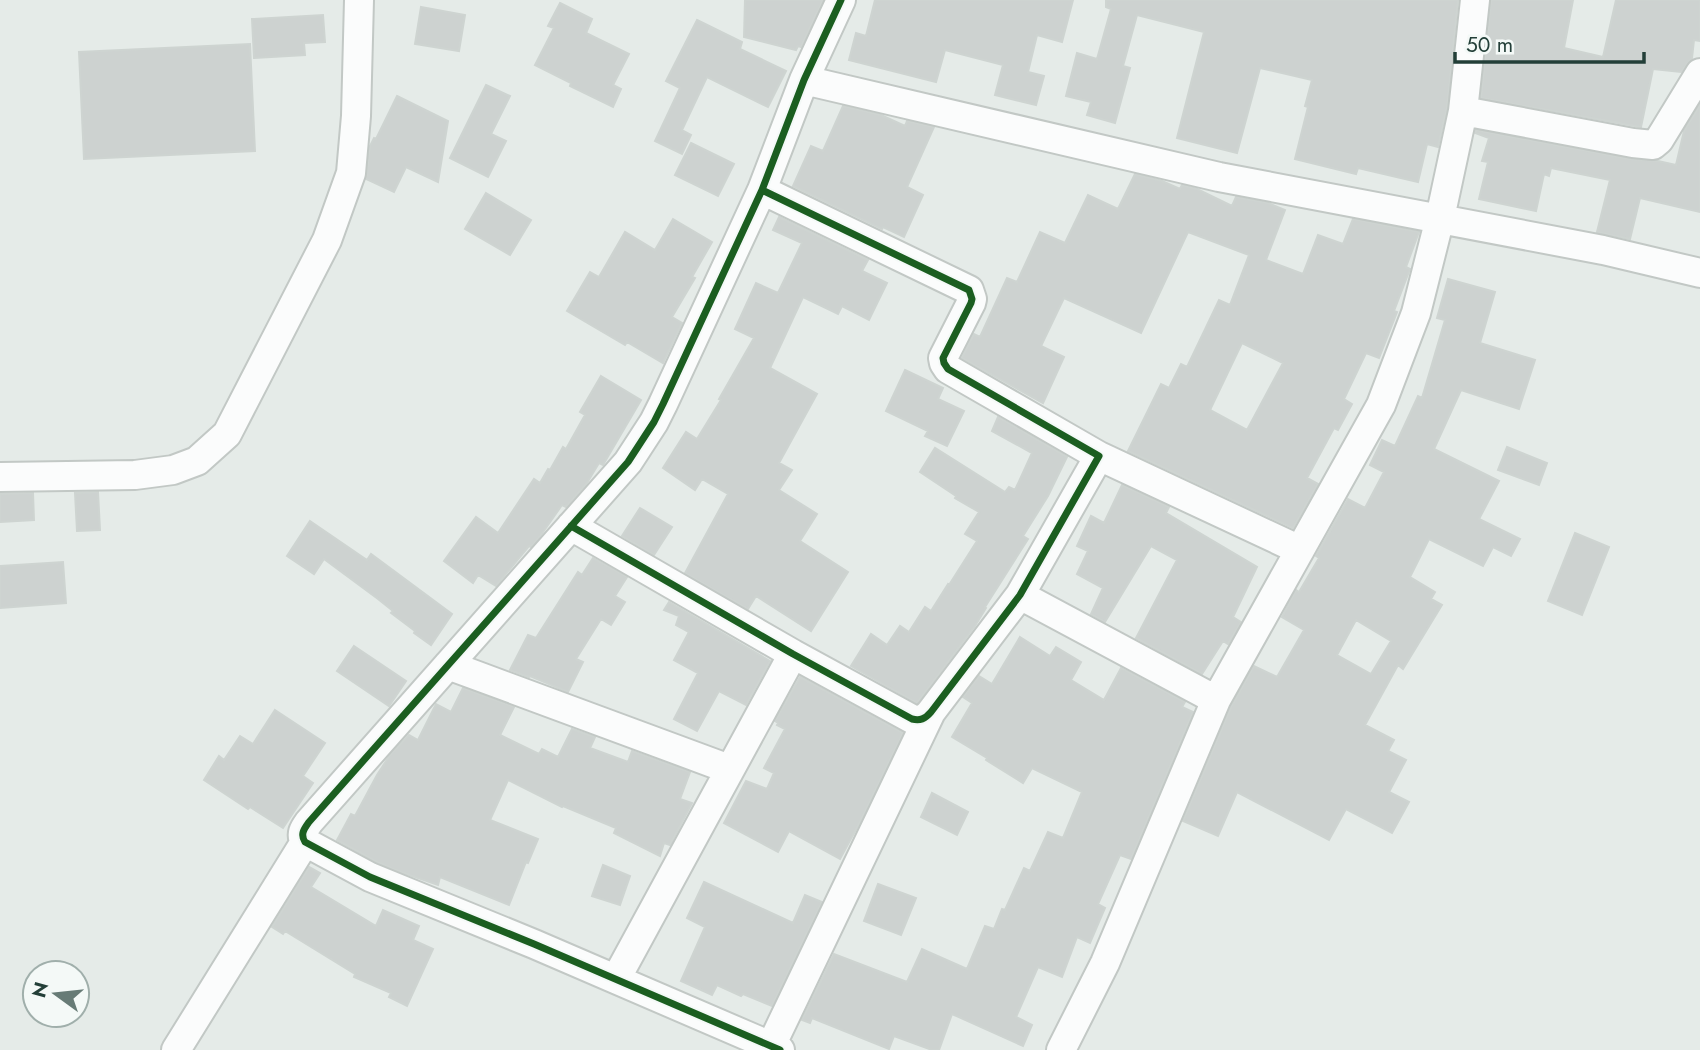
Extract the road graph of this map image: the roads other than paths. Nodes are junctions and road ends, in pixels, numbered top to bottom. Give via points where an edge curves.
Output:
1 (359, 0) edge
2 (841, 0) edge
3 (1475, 0) edge
4 (1700, 73) edge
5 (804, 80) junction
6 (1463, 111) junction
7 (762, 190) junction
8 (1440, 218) junction
9 (1700, 273) edge
10 (1099, 456) junction
11 (0, 477) edge
12 (571, 526) junction
13 (1300, 550) junction
14 (1020, 595) junction
15 (793, 654) junction
16 (448, 665) junction
17 (1216, 700) junction
18 (931, 712) junction
19 (730, 769) junction
20 (305, 842) junction
21 (616, 979) junction
22 (776, 1048) edge
23 (176, 1050) edge
24 (1061, 1050) edge

1 - 11 street via 351,173 327,240 227,433 197,461 173,470
2 - 5 street
3 - 6 street
4 - 6 street via 1653,145
5 - 7 street
5 - 8 street via 1219,177
6 - 8 street
7 - 10 street via 969,290 971,303 944,353 948,369
7 - 12 street via 654,422 628,462
8 - 9 street
8 - 13 street via 1416,313 1381,405
10 - 13 street
10 - 14 street
12 - 15 street
12 - 16 street
13 - 17 street
14 - 17 street
14 - 18 street
15 - 18 street via 912,719 923,719
15 - 19 street
16 - 19 street
16 - 20 street via 309,822 303,831
17 - 24 street via 1105,963
18 - 22 street
19 - 21 street
20 - 21 street via 370,877
20 - 23 street
21 - 22 street

